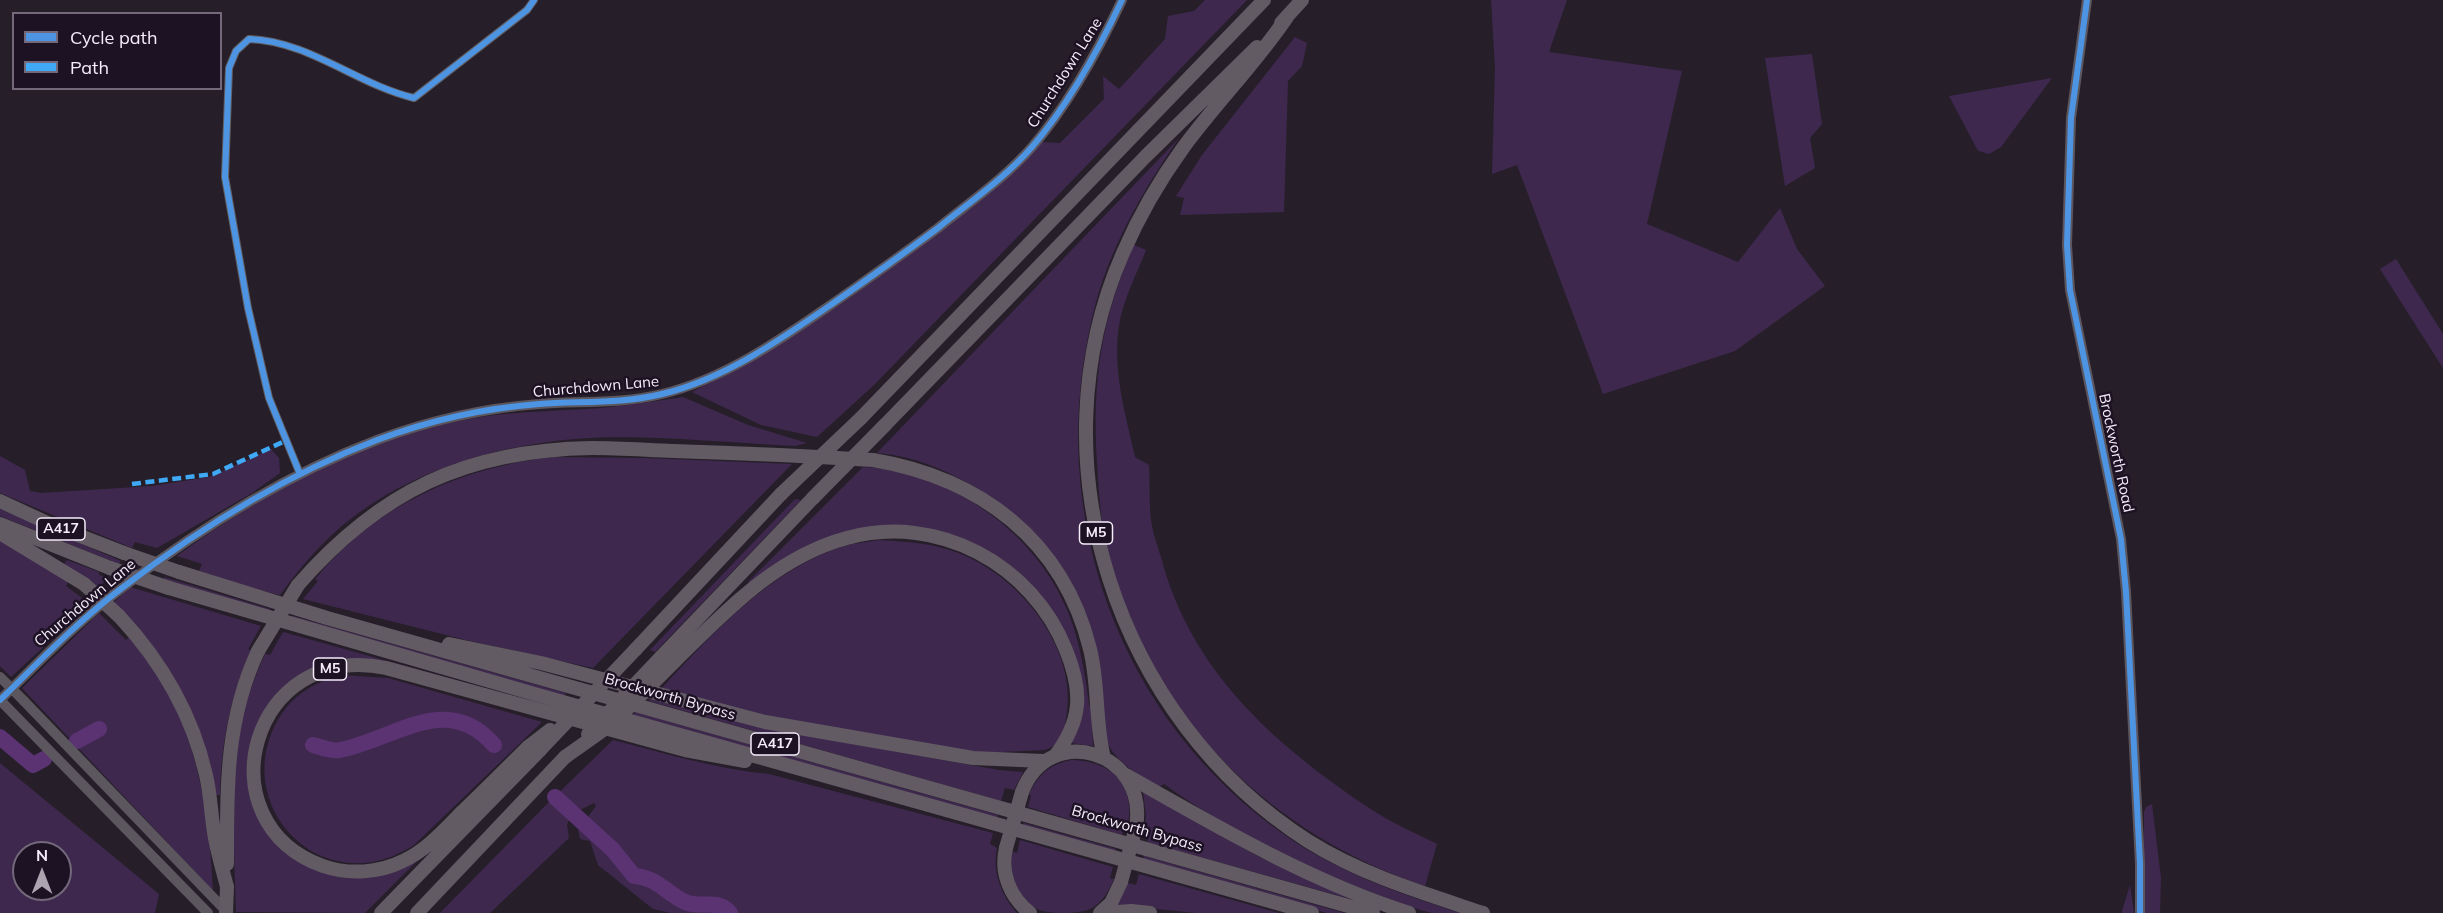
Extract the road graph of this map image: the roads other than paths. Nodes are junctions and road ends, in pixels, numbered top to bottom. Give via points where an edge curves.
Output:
1 (534, 0) edge
2 (1122, 0) edge
3 (1264, 0) edge
4 (1302, 0) edge
5 (2087, 0) edge
6 (1287, 17) junction
7 (300, 474) junction
8 (0, 501) edge
9 (0, 524) edge
10 (0, 533) edge
11 (327, 618) junction
12 (0, 677) edge
13 (0, 700) edge
14 (534, 749) junction
15 (566, 758) junction
16 (1049, 758) junction
17 (1104, 758) junction
18 (1126, 775) junction
19 (829, 777) junction
20 (226, 887) junction
21 (1027, 911) edge
22 (208, 913) edge
23 (227, 913) edge
24 (381, 913) edge
25 (417, 913) edge
26 (1100, 913) edge
27 (1105, 913) edge
28 (1150, 913) edge
29 (1312, 913) edge
30 (1372, 913) edge
31 (1409, 913) edge
32 (1483, 913) edge
33 (2140, 913) edge

1 - 7 street via 528,10 414,98 261,39 249,39 236,51 229,68 225,177 248,308 269,398
2 - 7 street, Churchdown Lane via 1058,113 1005,174 907,252 749,357 696,384 656,396 517,406 438,421 366,444
3 - 14 highway, M5, bridge via 861,417 781,494 635,650
4 - 6 highway, M5
5 - 33 street, Brockworth Road via 2071,118 2067,245 2070,290 2121,539
6 - 15 highway, M5, bridge via 813,498
6 - 32 highway, M5 via 1173,162 1116,271 1095,344 1087,404 1087,466 1096,535 1113,596 1140,657 1173,710 1215,762 1275,817 1324,850 1396,884
7 - 13 street, Churchdown Lane via 212,524 120,589
8 - 11 highway, Brockworth Bypass / A417, bridge via 124,553
9 - 19 highway, A417, bridge via 169,588
10 - 20 highway, bridge via 84,584 119,616 160,666 190,725 206,777
11 - 16 highway via 541,663 765,722 973,758
11 - 30 highway, Brockworth Bypass / A417
12 - 23 street, bridge
13 - 22 street
14 - 19 highway, M5 via 437,837 402,862 360,872 332,869 301,855 271,825 255,786 256,748 277,703 294,686 343,665 401,671 685,750
14 - 24 highway, M5
15 - 16 highway, M5, bridge via 613,723 748,591 804,555 833,542 898,532 963,545 1003,567 1034,596 1056,629 1072,669 1078,700 1074,725
15 - 25 highway, M5
16 - 17 highway via 1081,753
16 - 21 highway, bridge via 1029,778 1022,792 1006,848 1006,880
17 - 18 highway
17 - 20 highway, bridge via 1087,640 1071,596 1031,538 988,501 962,486 905,465 873,460 592,448 531,453 446,474 387,504 333,546 298,585 258,651 243,689 229,749
18 - 26 highway, bridge via 1138,809 1136,827 1121,882 1111,903
18 - 31 highway via 1279,861
19 - 29 highway, A417
20 - 23 highway, bridge
27 - 28 highway

